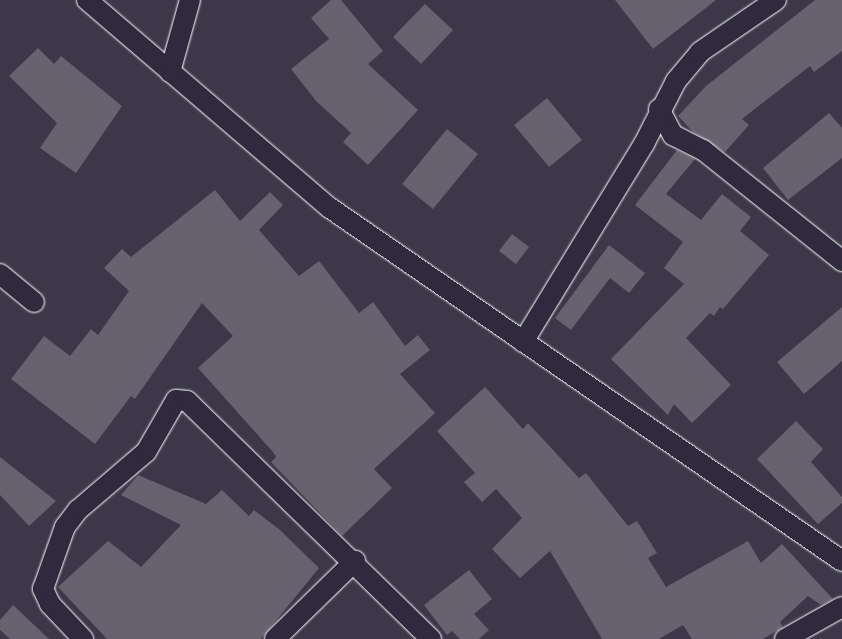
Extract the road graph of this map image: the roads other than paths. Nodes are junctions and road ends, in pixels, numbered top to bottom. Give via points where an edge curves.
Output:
1 (87, 0) edge
2 (190, 0) edge
3 (776, 0) edge
4 (170, 72) junction
5 (659, 109) junction
6 (673, 135) junction
7 (644, 144) junction
8 (842, 261) edge
9 (0, 274) edge
10 (34, 302) dead end
11 (523, 342) junction
12 (355, 561) junction
13 (842, 561) edge
14 (842, 607) edge
15 (83, 639) edge
16 (275, 639) edge
17 (431, 639) edge
18 (785, 639) edge

1 - 4 street
2 - 4 street
3 - 5 street via 700,52
4 - 11 street via 330,208
5 - 6 street
5 - 7 street
6 - 7 street
6 - 8 street via 703,150
7 - 11 street
9 - 10 street
11 - 13 street
12 - 15 street via 187,401 176,400 146,452 78,510 65,528 43,589 50,604
12 - 16 street
12 - 17 street
14 - 18 street

